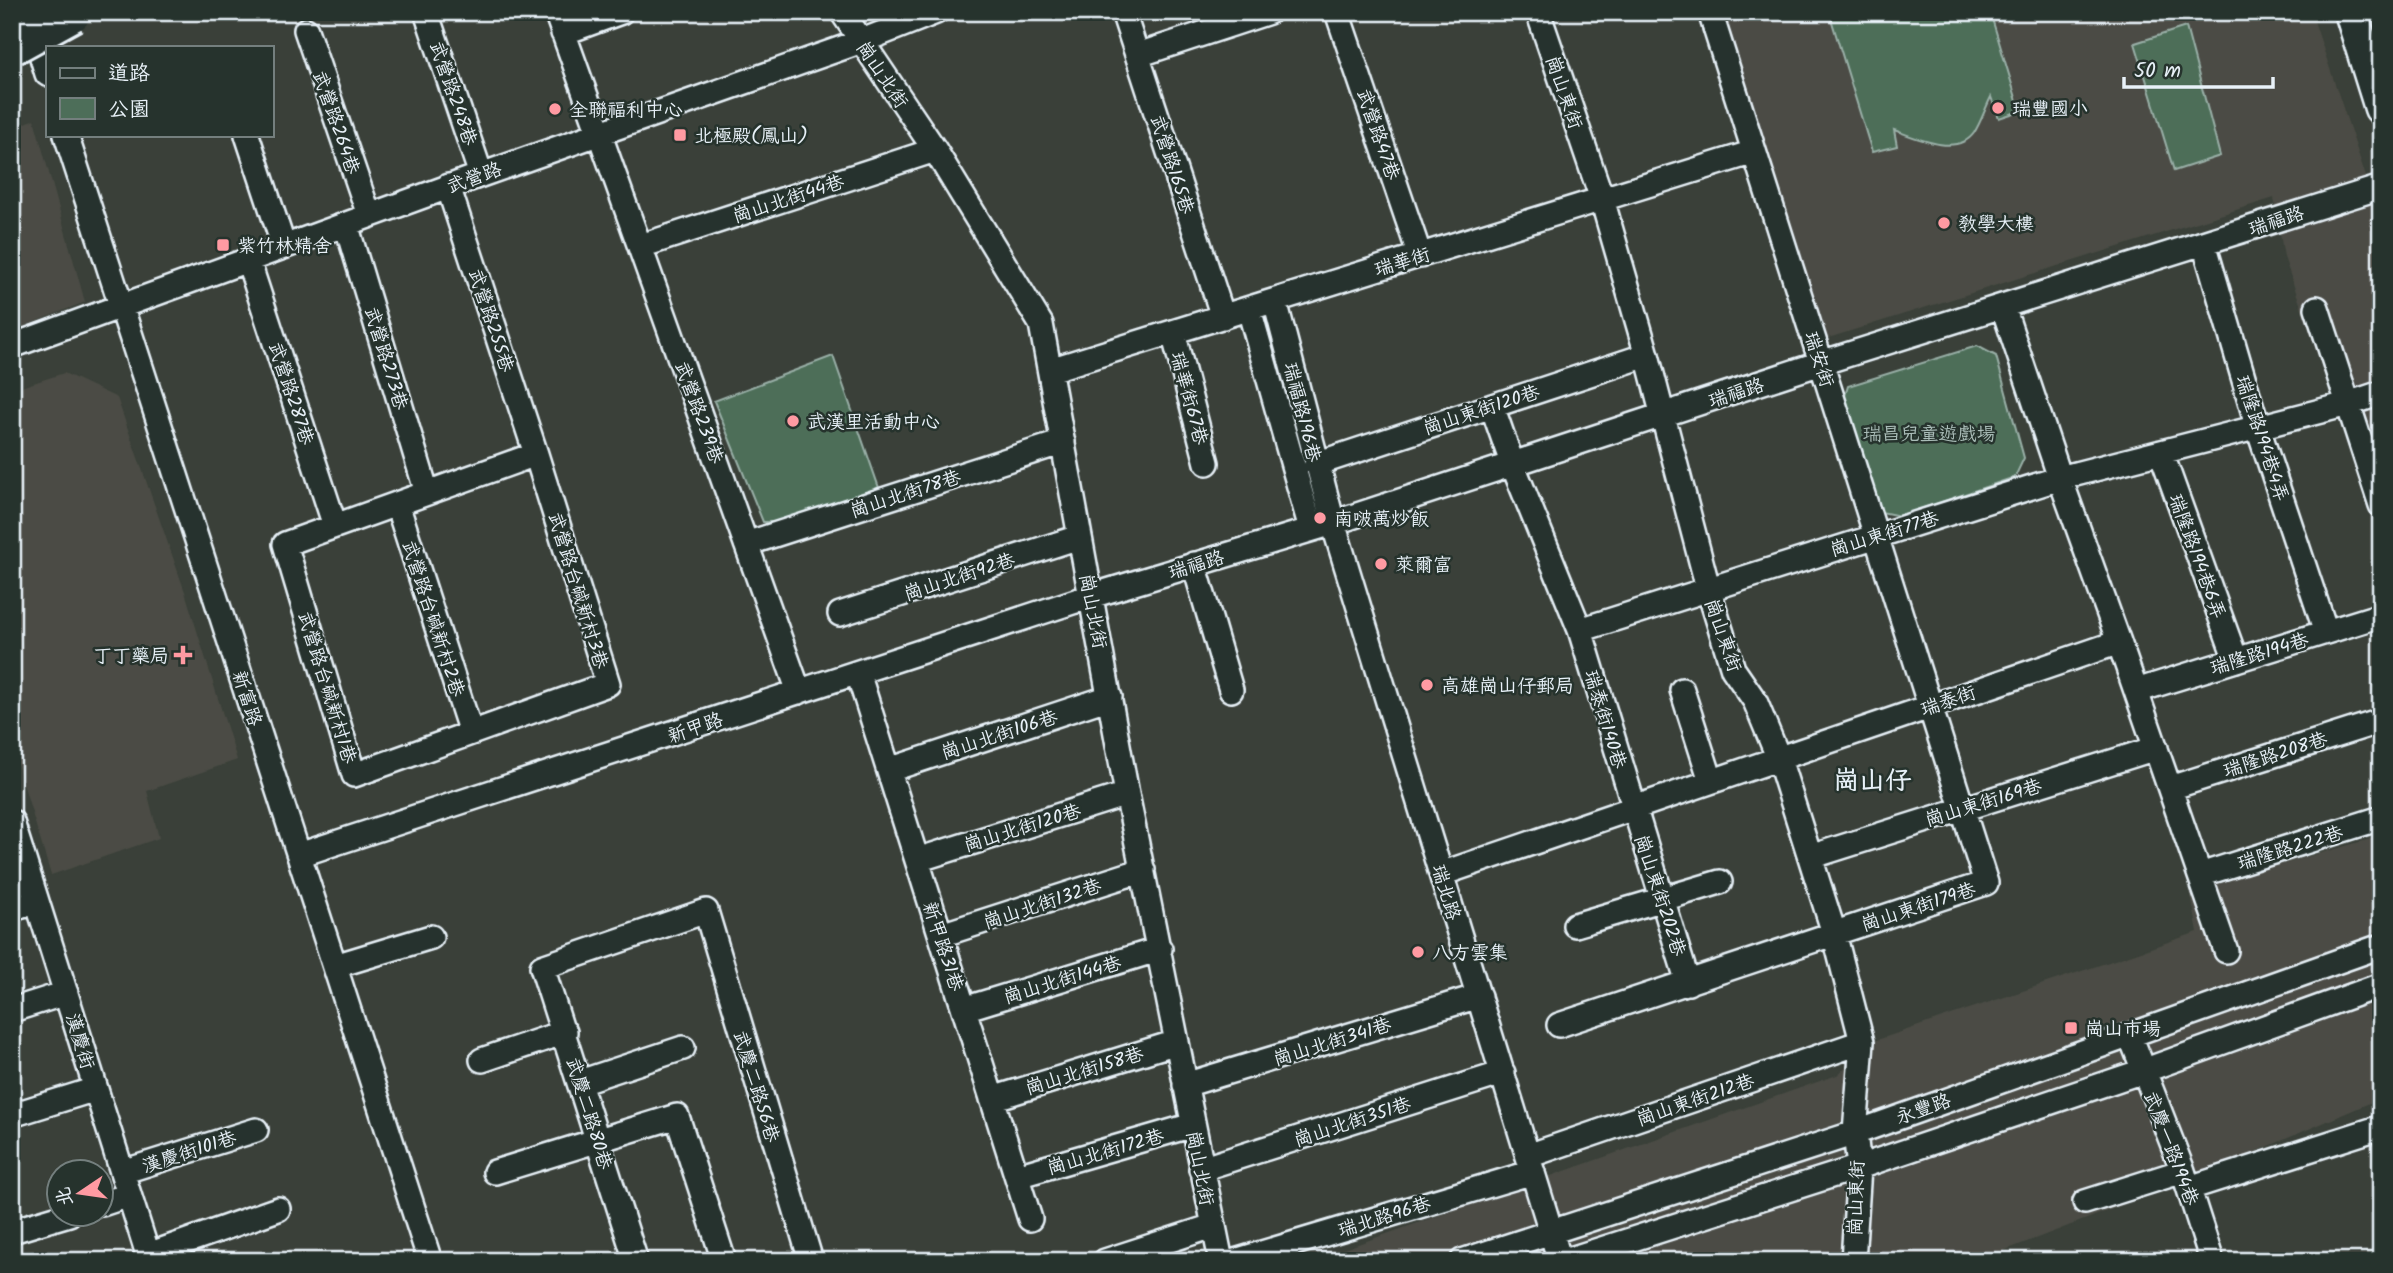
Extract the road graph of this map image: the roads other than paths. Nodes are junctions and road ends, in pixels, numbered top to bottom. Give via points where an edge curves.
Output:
1 (28, 12) edge
2 (72, 12) edge
3 (426, 12) edge
4 (621, 12) edge
5 (842, 12) edge
6 (936, 12) edge
7 (1123, 12) edge
8 (1269, 12) edge
9 (1337, 12) edge
10 (1538, 12) edge
11 (1710, 12) edge
12 (2351, 12) edge
13 (559, 23) edge
14 (306, 30) dead end
15 (862, 41) junction
16 (12, 45) edge
17 (1138, 55) junction
18 (46, 71) edge
19 (2381, 108) edge
20 (598, 132) junction
21 (66, 136) edge
22 (247, 136) edge
23 (935, 150) junction
24 (1754, 152) junction
25 (481, 174) junction
26 (448, 187) junction
27 (2381, 187) edge
28 (1602, 199) junction
29 (369, 215) junction
30 (346, 224) junction
31 (2204, 243) junction
32 (641, 246) junction
33 (284, 247) junction
34 (1420, 256) junction
35 (248, 260) junction
36 (1275, 301) junction
37 (121, 307) junction
38 (2003, 307) junction
39 (2317, 308) dead end
40 (1249, 309) junction
41 (1223, 317) junction
42 (1173, 332) junction
43 (12, 346) edge
44 (1647, 355) junction
45 (1821, 363) junction
46 (1050, 370) junction
47 (2381, 393) edge
48 (2348, 404) junction
49 (1492, 406) junction
50 (1663, 416) junction
51 (2258, 428) junction
52 (1063, 442) junction
53 (2161, 452) junction
54 (536, 454) junction
55 (1207, 463) dead end
56 (1512, 463) junction
57 (1316, 464) junction
58 (2060, 478) junction
59 (427, 493) junction
60 (397, 504) junction
61 (2381, 505) edge
62 (1333, 523) junction
63 (335, 526) junction
64 (1311, 529) junction
65 (1876, 536) junction
66 (1079, 537) junction
67 (746, 544) junction
68 (1194, 564) junction
69 (1708, 588) junction
70 (1091, 596) junction
71 (840, 614) dead end
72 (2381, 615) edge
73 (1580, 631) junction
74 (2326, 632) junction
75 (2119, 642) junction
76 (2236, 660) junction
77 (858, 673) junction
78 (1231, 690) dead end
79 (1682, 690) dead end
80 (2136, 691) junction
81 (799, 692) junction
82 (1110, 697) junction
83 (1929, 706) junction
84 (2381, 721) edge
85 (471, 733) junction
86 (2156, 748) junction
87 (408, 756) joint
88 (1779, 758) junction
89 (889, 770) junction
90 (1712, 781) junction
91 (2170, 788) junction
92 (1127, 794) junction
93 (1633, 807) junction
94 (1963, 808) junction
95 (2381, 818) edge
96 (12, 822) edge
97 (299, 855) junction
98 (1810, 857) junction
99 (917, 859) junction
100 (1143, 870) junction
101 (1441, 874) junction
102 (2200, 875) junction
103 (1720, 882) dead end
104 (1662, 899) junction
105 (37, 902) junction
106 (12, 909) edge
107 (1575, 925) dead end
108 (1834, 933) junction
109 (941, 935) junction
110 (431, 937) dead end
111 (2381, 946) edge
112 (1160, 949) junction
113 (2226, 951) dead end
114 (335, 966) junction
115 (542, 967) joint
116 (1688, 983) junction
117 (2381, 985) edge
118 (66, 993) junction
119 (1479, 996) junction
120 (964, 1009) junction
121 (12, 1010) edge
122 (1559, 1025) dead end
123 (565, 1032) junction
124 (2130, 1035) junction
125 (1177, 1042) junction
126 (1862, 1042) junction
127 (683, 1048) dead end
128 (482, 1060) dead end
129 (2143, 1071) junction
130 (1503, 1073) junction
131 (580, 1082) junction
132 (1185, 1085) junction
133 (96, 1089) junction
134 (992, 1099) junction
135 (12, 1115) edge
136 (1193, 1125) junction
137 (2381, 1127) edge
138 (256, 1130) dead end
139 (1855, 1133) junction
140 (598, 1140) junction
141 (1530, 1164) junction
142 (1859, 1167) junction
143 (1201, 1168) junction
144 (122, 1172) junction
145 (495, 1172) dead end
146 (1017, 1176) junction
147 (2186, 1179) junction
148 (129, 1195) junction
149 (116, 1199) edge
150 (2085, 1202) dead end
151 (278, 1209) dead end
152 (1030, 1219) dead end
153 (46, 1220) edge
154 (1213, 1226) junction
155 (1551, 1230) junction
156 (12, 1231) edge
157 (149, 1258) edge
158 (423, 1259) edge
159 (633, 1260) edge
160 (724, 1261) edge
161 (811, 1261) edge
162 (1105, 1261) edge
163 (1221, 1261) edge
164 (1236, 1261) edge
165 (1462, 1261) edge
166 (1562, 1261) edge
167 (1853, 1261) edge
168 (2213, 1261) edge

1 - 18 street
2 - 16 highway, bridge
3 - 25 street, 武營路248巷
4 - 13 street
5 - 15 street, 崗山北街
6 - 15 street, 武營路
7 - 17 street, 武營路165巷
8 - 17 street
9 - 34 street, 武營路47巷
10 - 28 street, 崗山東街
11 - 24 street, 瑞安街
12 - 19 street
13 - 20 street, 武營路239巷
14 - 29 street, 武營路264巷
15 - 20 street, 武營路
15 - 23 street, 崗山北街
17 - 41 street, 武營路165巷
20 - 25 street, 武營路
20 - 32 street, 武營路239巷
21 - 37 street, 新富路
22 - 33 street
23 - 32 street, 崗山北街44巷
23 - 46 street, 崗山北街 via 1041,324
24 - 28 street, 瑞華街
24 - 45 street, 瑞安街
25 - 26 street, 武營路
26 - 29 street, 武營路
26 - 54 street, 武營路255巷
27 - 31 street, 瑞福路
28 - 34 street, 瑞華街
28 - 44 street, 崗山東街
29 - 30 street, 武營路
30 - 33 street, 武營路
30 - 59 street, 武營路273巷
31 - 38 street, 瑞福路
31 - 51 street, 瑞隆路194巷4弄
32 - 67 street, 武營路239巷
33 - 35 street, 武營路
34 - 36 street, 瑞華街
35 - 37 street, 武營路
35 - 63 street, 武營路287巷
36 - 40 street, 瑞華街
36 - 57 street, 瑞福路196巷
37 - 43 street, 武營路
37 - 97 street, 新富路
38 - 45 street, 瑞福路
38 - 58 street
39 - 48 street
40 - 41 street, 瑞華街
40 - 64 street, 瑞福路196巷
41 - 42 street, 瑞華街
42 - 46 street, 瑞華街
42 - 55 street, 瑞華街67巷
44 - 49 street, 崗山東街120巷
44 - 50 street, 崗山東街
45 - 50 street, 瑞福路
45 - 65 street, 瑞安街
46 - 52 street, 崗山北街
47 - 48 street, 崗山東街77巷
48 - 51 street, 崗山東街77巷
48 - 61 street
49 - 56 street, 瑞泰街140巷
49 - 57 street, 崗山東街120巷
50 - 56 street, 瑞福路
50 - 69 street, 崗山東街
51 - 53 street, 崗山東街77巷
51 - 74 street, 瑞隆路194巷4弄
52 - 66 street, 崗山北街
52 - 67 street, 崗山北街78巷
53 - 58 street, 崗山東街77巷
53 - 76 street, 瑞隆路194巷6弄
54 - 59 street
54 - 85 street, 武營路台碱新村3巷 via 608,684
56 - 62 street, 瑞福路
56 - 73 street, 瑞泰街140巷
57 - 62 street, 瑞福路196巷
58 - 65 street, 崗山東街77巷
58 - 75 street
59 - 60 street
60 - 63 street
60 - 85 street, 武營路台碱新村2巷
62 - 64 street, 瑞福路
62 - 101 street, 瑞北路
63 - 87 street, 武營路台碱新村1巷 via 285,544 354,775
64 - 68 street, 瑞福路
65 - 69 street, 崗山東街77巷
65 - 83 street, 瑞安街
66 - 70 street, 崗山北街
66 - 71 street, 崗山北街92巷
67 - 81 street, 武營路239巷
68 - 70 street, 瑞福路
68 - 78 street
69 - 73 street
69 - 88 street, 崗山東街 via 1733,669 1755,701
70 - 77 street, 新甲路
70 - 82 street, 崗山北街
72 - 74 street, 瑞隆路194巷
73 - 93 street, 瑞泰街140巷
74 - 76 street, 瑞隆路194巷
75 - 80 street
75 - 83 street, 瑞泰街
76 - 80 street, 瑞隆路194巷
77 - 81 street, 新甲路
77 - 89 street, 新甲路31巷
79 - 90 street
80 - 86 street
81 - 97 street, 新甲路
82 - 89 street, 崗山北街106巷
82 - 92 street, 崗山北街
83 - 88 street, 瑞泰街
83 - 94 street, 崗山東街179巷
84 - 91 street, 瑞隆路208巷
85 - 87 street, 武營路台碱新村3巷
86 - 91 street
86 - 94 street, 崗山東街169巷
88 - 90 street, 瑞泰街
88 - 98 street, 崗山東街
89 - 99 street, 新甲路31巷
90 - 93 street, 瑞泰街
91 - 102 street
92 - 99 street, 崗山北街120巷
92 - 100 street, 崗山北街
93 - 101 street, 瑞泰街
93 - 104 street, 崗山東街202巷
94 - 98 street, 崗山東街169巷
94 - 108 street, 崗山東街179巷 via 1986,883
95 - 102 street, 瑞隆路222巷
96 - 105 street, 漢慶街
97 - 114 street, 新富路
98 - 108 street, 崗山東街
99 - 109 street, 新甲路31巷
100 - 109 street, 崗山北街132巷
100 - 112 street, 崗山北街
101 - 119 street, 瑞北路
102 - 113 street
103 - 104 street
104 - 107 street
104 - 116 street, 崗山東街202巷
105 - 106 street
105 - 118 street, 漢慶街
108 - 116 street, 崗山東街202巷
108 - 126 street, 崗山東街
109 - 120 street, 新甲路31巷
110 - 114 street
111 - 124 street, 永豐路
112 - 120 street, 崗山北街144巷
112 - 125 street, 崗山北街
114 - 158 street, 新富路
115 - 123 street, 武慶二路80巷
115 - 161 street, 武慶二路56巷 via 706,911
116 - 122 street, 崗山東街202巷
117 - 129 street, 永豐路
118 - 121 street
118 - 133 street, 漢慶街
119 - 130 street, 瑞北路
119 - 132 street, 崗山北街341巷
120 - 134 street, 新甲路31巷
123 - 128 street
123 - 131 street, 武慶二路80巷
124 - 129 street, 武慶一路194巷
124 - 139 street, 永豐路
125 - 132 street, 崗山北街
125 - 134 street, 崗山北街158巷
126 - 139 street, 崗山東街
126 - 141 street, 崗山東街212巷
127 - 131 street
129 - 142 street, 永豐路
129 - 147 street, 武慶一路194巷
130 - 141 street, 瑞北路
130 - 143 street, 崗山北街351巷
131 - 140 street, 武慶二路80巷
132 - 136 street, 崗山北街
133 - 135 street
133 - 144 street, 漢慶街
134 - 146 street, 新甲路31巷
136 - 143 street, 崗山北街
136 - 146 street, 崗山北街172巷
137 - 147 street
138 - 144 street, 漢慶街101巷
139 - 142 street, 崗山東街
139 - 155 street, 永豐路
140 - 145 street
140 - 159 street, 武慶二路80巷
140 - 160 street via 677,1116
141 - 155 street, 瑞北路
141 - 164 street, 瑞北路96巷
142 - 166 street, 永豐路
142 - 167 street, 崗山東街
143 - 154 street, 崗山北街
144 - 148 street, 漢慶街
146 - 152 street, 新甲路31巷
147 - 150 street
147 - 168 street, 武慶一路194巷
148 - 149 street
148 - 157 street, 漢慶街
151 - 157 street
153 - 156 street
154 - 162 street
154 - 163 street, 崗山北街
155 - 165 street, 永豐路
155 - 166 street, 瑞北路

